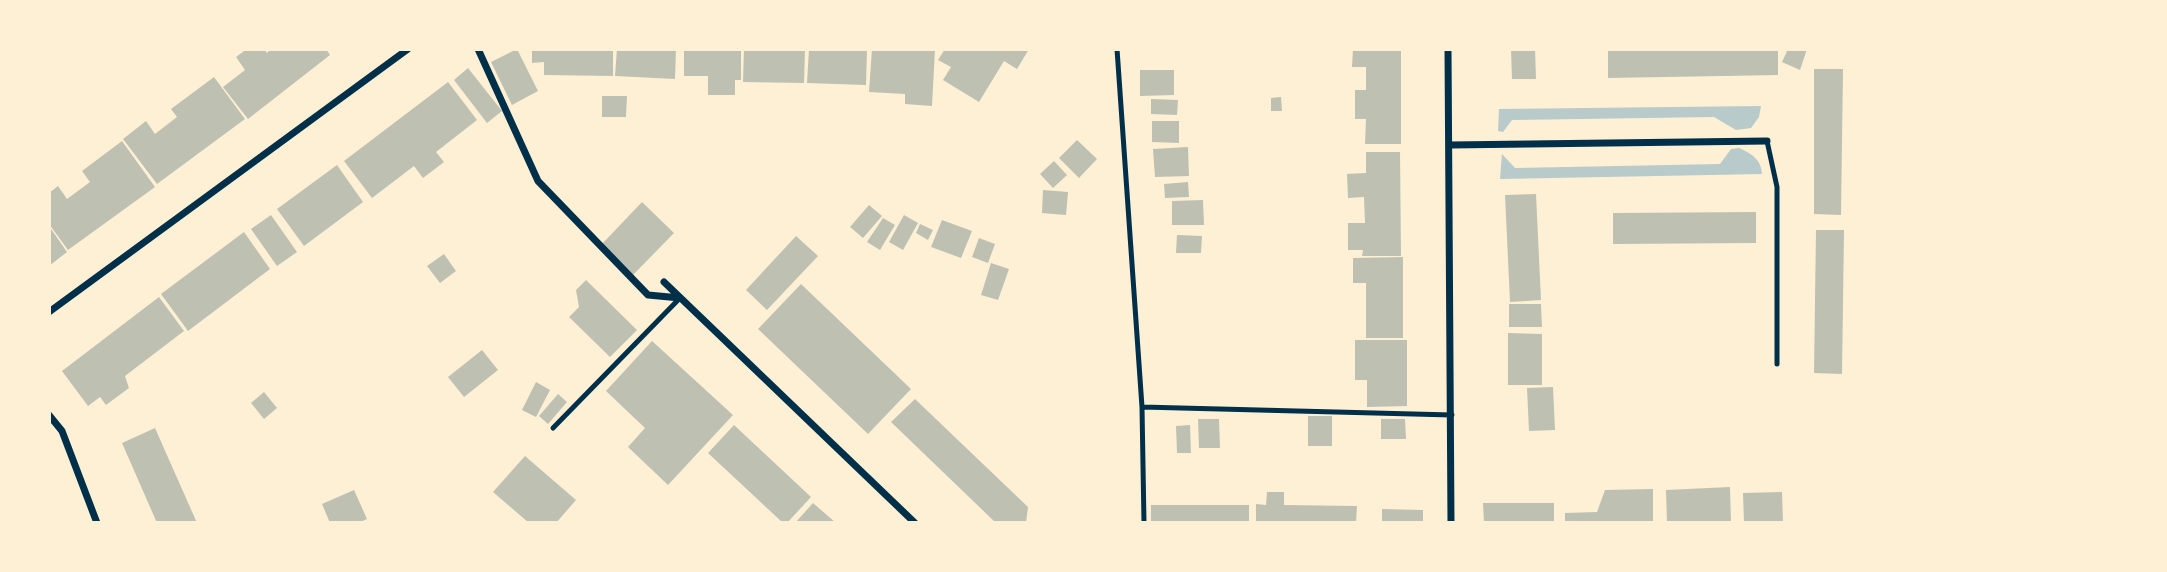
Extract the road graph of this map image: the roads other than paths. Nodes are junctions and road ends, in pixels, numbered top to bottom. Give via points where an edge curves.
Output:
1 (408, 49) edge
2 (478, 49) edge
3 (1117, 49) edge
4 (1448, 49) edge
5 (1767, 141) joint
6 (1450, 145) junction
7 (664, 282) dead end
8 (681, 298) junction
9 (49, 312) edge
10 (1777, 364) dead end
11 (1142, 407) junction
12 (49, 415) edge
13 (1452, 415) junction
14 (553, 428) dead end
15 (97, 523) edge
16 (915, 523) edge
17 (1143, 523) edge
18 (1451, 523) edge

1 - 9 street
2 - 8 street via 538,181 648,295
3 - 11 lane
4 - 6 street
5 - 6 street
5 - 10 lane via 1777,187
6 - 13 street
7 - 8 street
8 - 14 lane
8 - 16 street
11 - 13 lane
11 - 17 lane
12 - 15 street via 62,431
13 - 18 street

